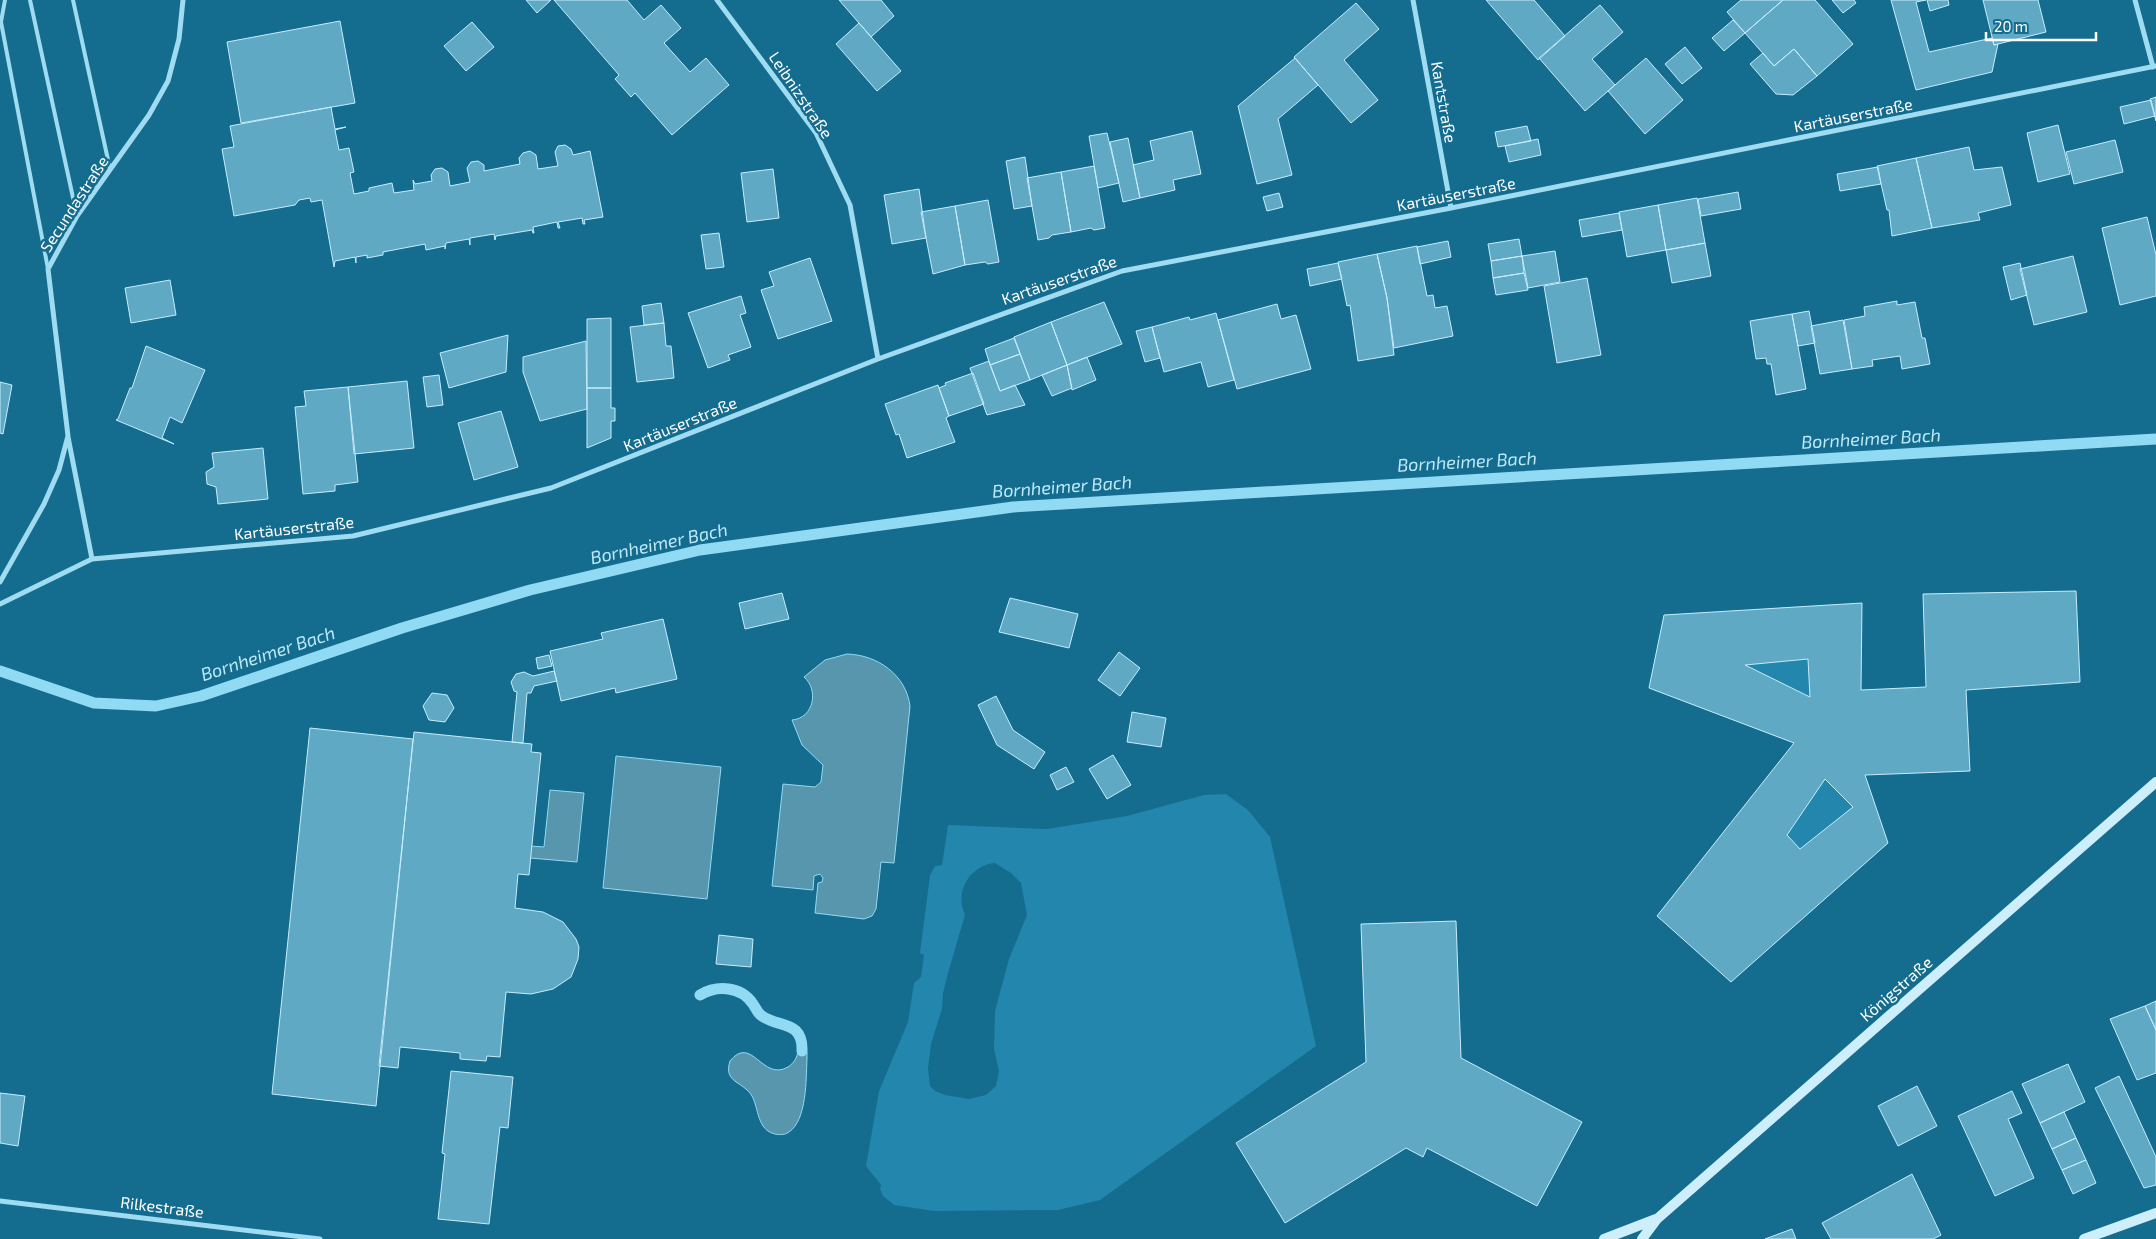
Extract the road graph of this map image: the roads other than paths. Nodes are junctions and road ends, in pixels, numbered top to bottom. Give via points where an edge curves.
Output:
1 (5, 0) edge
2 (30, 0) edge
3 (73, 0) edge
4 (183, 0) edge
5 (717, 0) edge
6 (1413, 0) edge
7 (2135, 0) edge
8 (2154, 67) edge
9 (110, 169) junction
10 (1450, 208) junction
11 (77, 216) junction
12 (48, 269) junction
13 (878, 358) junction
14 (68, 436) junction
15 (92, 559) junction
16 (0, 582) edge
17 (0, 604) edge
18 (2156, 782) edge
19 (0, 1201) edge
20 (2156, 1213) edge
21 (1657, 1219) junction
22 (320, 1239) edge
23 (1604, 1239) edge
24 (1642, 1239) edge
25 (2084, 1239) edge

1 - 12 lane via 1,22
2 - 11 lane
3 - 9 lane
4 - 9 street, Secundastraße via 179,39 168,81
5 - 13 street, Leibnizstraße via 816,134 850,205
6 - 10 street, Kantstraße
7 - 8 street
8 - 10 street, Kartäuserstraße
9 - 11 street, Secundastraße
10 - 13 street, Kartäuserstraße via 1122,271
11 - 12 street, Secundastraße
12 - 14 street, Secundastraße
13 - 15 street, Kartäuserstraße via 551,488 353,536
14 - 15 street, Secundastraße
14 - 16 street, Secundastraße via 59,470 44,504
15 - 17 street, Kartäuserstraße
18 - 21 street, Königstraße
19 - 22 street, Rilkestraße
20 - 25 street
21 - 23 street, Königstraße
21 - 24 street, Königstraße

